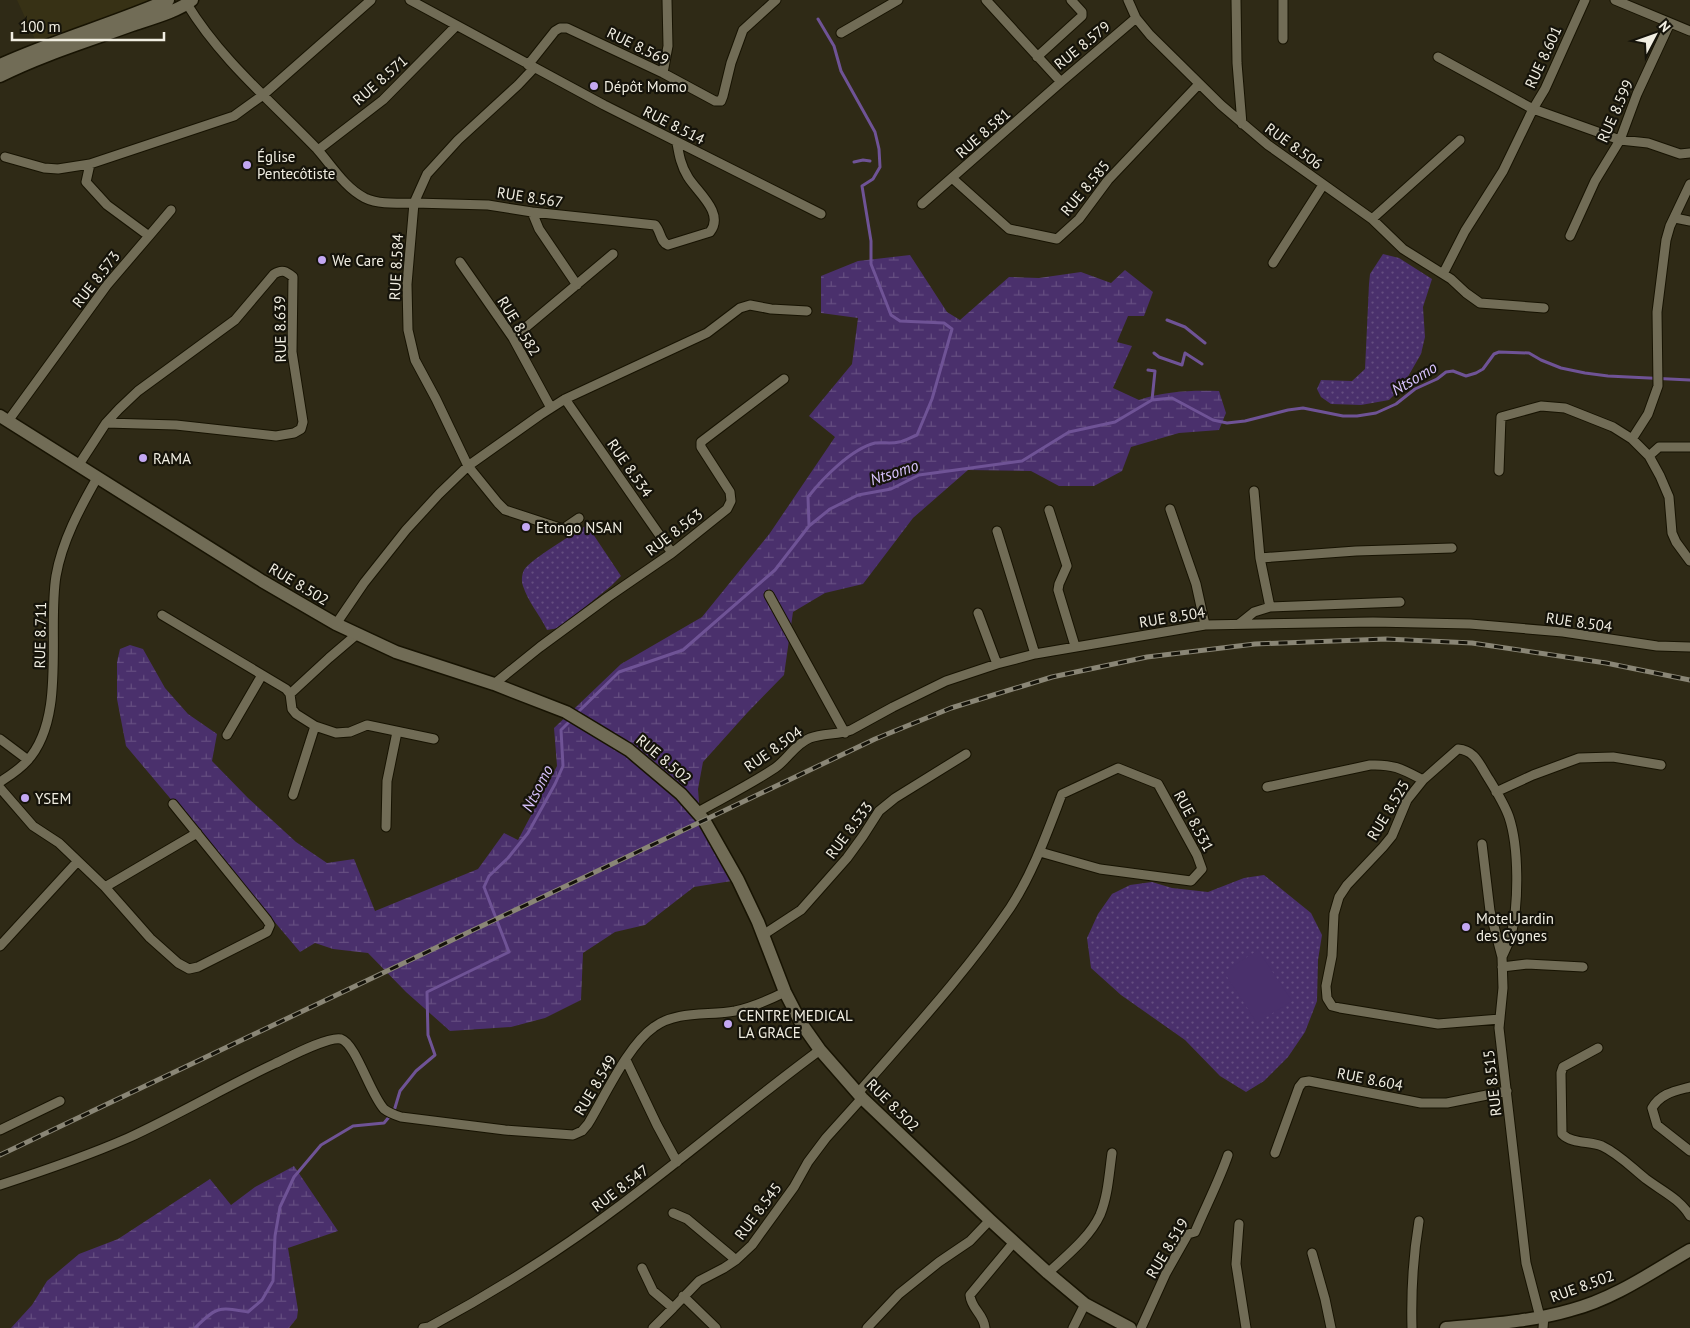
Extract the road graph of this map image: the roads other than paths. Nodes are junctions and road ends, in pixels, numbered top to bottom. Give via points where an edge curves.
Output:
1 (168, 0) edge
2 (371, 0) edge
3 (410, 0) edge
4 (666, 0) edge
5 (776, 0) edge
6 (898, 0) edge
7 (986, 0) edge
8 (1071, 0) edge
9 (1128, 0) edge
10 (1236, 0) edge
11 (1283, 0) edge
12 (1585, 0) edge
13 (1616, 0) edge
14 (189, 2) edge
15 (1627, 3) edge
16 (1136, 18) junction
17 (1670, 23) junction
18 (456, 26) junction
19 (1690, 31) edge
20 (841, 33) dead end
21 (1283, 39) dead end
22 (1037, 56) junction
23 (1438, 57) dead end
24 (0, 65) edge
25 (531, 67) junction
26 (663, 73) junction
27 (0, 76) edge
28 (1061, 82) junction
29 (1198, 84) junction
30 (263, 95) junction
31 (1533, 109) junction
32 (1242, 124) junction
33 (1460, 140) dead end
34 (1620, 140) junction
35 (677, 143) junction
36 (318, 150) junction
37 (1690, 153) edge
38 (5, 157) dead end
39 (90, 164) junction
40 (952, 178) junction
41 (1690, 184) edge
42 (1324, 185) junction
43 (414, 203) junction
44 (922, 204) dead end
45 (171, 210) dead end
46 (532, 212) junction
47 (821, 214) dead end
48 (1675, 218) junction
49 (1372, 219) junction
50 (1690, 221) edge
51 (149, 236) junction
52 (1570, 236) dead end
53 (613, 254) dead end
54 (460, 262) dead end
55 (1273, 263) dead end
56 (1443, 274) junction
57 (577, 285) junction
58 (1544, 308) dead end
59 (807, 311) dead end
60 (513, 338) junction
61 (784, 379) dead end
62 (566, 399) junction
63 (551, 408) junction
64 (4, 419) edge
65 (106, 423) junction
66 (1632, 439) junction
67 (1690, 447) edge
68 (1649, 456) junction
69 (78, 466) junction
70 (468, 466) junction
71 (1499, 471) dead end
72 (97, 478) junction
73 (1254, 491) dead end
74 (1170, 509) dead end
75 (1049, 510) dead end
76 (579, 518) dead end
77 (997, 531) dead end
78 (1452, 548) dead end
79 (672, 553) junction
80 (1260, 558) junction
81 (1690, 561) edge
82 (769, 595) dead end
83 (1400, 602) dead end
84 (1270, 608) junction
85 (978, 613) dead end
86 (162, 615) dead end
87 (336, 624) junction
88 (1239, 624) junction
89 (1205, 625) junction
90 (356, 635) junction
91 (1075, 646) junction
92 (1690, 647) edge
93 (1035, 654) junction
94 (997, 664) junction
95 (262, 675) junction
96 (494, 684) junction
97 (290, 694) junction
98 (315, 726) junction
99 (397, 732) junction
100 (845, 733) junction
101 (227, 735) dead end
102 (0, 739) edge
103 (434, 739) dead end
104 (966, 754) dead end
105 (28, 760) junction
106 (1661, 765) dead end
107 (1422, 780) junction
108 (0, 782) edge
109 (1267, 787) dead end
110 (0, 788) edge
111 (1496, 792) junction
112 (292, 795) dead end
113 (173, 804) dead end
114 (698, 812) junction
115 (386, 827) dead end
116 (197, 833) junction
117 (1482, 844) dead end
118 (1040, 852) junction
119 (77, 862) junction
120 (105, 887) junction
121 (763, 935) junction
122 (0, 946) edge
123 (1502, 957) junction
124 (1502, 967) junction
125 (1583, 967) dead end
126 (786, 992) junction
127 (1500, 1019) junction
128 (1598, 1048) dead end
129 (820, 1050) junction
130 (626, 1060) junction
131 (1690, 1087) edge
132 (1507, 1091) junction
133 (860, 1096) junction
134 (60, 1101) dead end
135 (0, 1130) edge
136 (1690, 1151) edge
137 (1276, 1153) dead end
138 (1112, 1154) dead end
139 (1228, 1155) dead end
140 (677, 1162) junction
141 (0, 1185) edge
142 (673, 1213) dead end
143 (1690, 1216) edge
144 (990, 1220) junction
145 (1419, 1222) dead end
146 (1239, 1224) dead end
147 (1014, 1242) junction
148 (1690, 1250) edge
149 (1312, 1253) dead end
150 (736, 1260) junction
151 (642, 1268) dead end
152 (1048, 1273) junction
153 (683, 1296) junction
154 (1085, 1304) junction
155 (673, 1308) junction
156 (1542, 1321) edge
157 (423, 1328) edge
158 (653, 1328) edge
159 (716, 1328) edge
160 (867, 1328) edge
161 (985, 1328) edge
162 (1074, 1328) edge
163 (1130, 1328) edge
164 (1140, 1328) edge
165 (1246, 1328) edge
166 (1331, 1328) edge
167 (1412, 1328) edge
168 (1446, 1328) edge

1 - 24 main road
2 - 30 street
3 - 18 street, RUE 8.514
4 - 26 street via 668,46
5 - 26 street, RUE 8.569 via 743,30 721,101
6 - 20 street
7 - 22 street, RUE 8.579
8 - 22 street via 1082,16
9 - 16 street, RUE 8.506
10 - 32 street
11 - 21 street
12 - 31 street, RUE 8.601
13 - 15 street
14 - 27 main road
14 - 30 street via 201,28
15 - 17 street
16 - 28 street, RUE 8.579
16 - 29 street, RUE 8.506
17 - 19 street
17 - 34 street, RUE 8.599
18 - 25 street, RUE 8.514
18 - 36 street, RUE 8.571 via 383,100
22 - 28 street, RUE 8.579
23 - 31 street, RUE 8.601
25 - 26 street, RUE 8.569 via 555,31 568,28
25 - 35 street, RUE 8.514
25 - 43 street via 518,85 458,140 427,174
28 - 40 street, RUE 8.581
29 - 32 street, RUE 8.506
29 - 40 street, RUE 8.585 via 1108,180 1079,219 1057,239 1009,229
30 - 36 street
30 - 39 street via 234,116
31 - 34 street
31 - 56 street via 1503,171
32 - 42 street, RUE 8.506
33 - 49 street
34 - 37 street via 1648,143 1680,154
34 - 52 street, RUE 8.599 via 1595,180
35 - 46 street, RUE 8.567 via 682,167 714,214 710,232 668,246 655,225
35 - 47 street, RUE 8.514
36 - 43 street via 350,188 365,198 381,203
38 - 39 street via 44,168
39 - 51 street via 86,182 107,205
40 - 44 street, RUE 8.581
41 - 48 street
42 - 49 street, RUE 8.506
42 - 55 street
43 - 46 street, RUE 8.567 via 488,205
43 - 70 street, RUE 8.584 via 407,284 408,330 415,360
45 - 51 street, RUE 8.573
46 - 57 street via 538,229
48 - 50 street
48 - 66 street via 1666,240 1659,289 1658,386 1648,414
49 - 56 street, RUE 8.506 via 1403,249
51 - 64 street, RUE 8.573
53 - 57 street
54 - 60 street, RUE 8.582
56 - 58 street, RUE 8.506 via 1480,303
57 - 60 street
59 - 62 street via 750,305 740,308 707,333
60 - 63 street, RUE 8.582
61 - 79 street, RUE 8.563 via 701,442 730,492 731,501 727,508
62 - 63 street
62 - 79 street, RUE 8.534
63 - 70 street
64 - 69 main road, RUE 8.502
65 - 65 street, RUE 8.639 via 138,391 235,320 274,274 280,270 287,271 293,277 292,352 303,422 301,429 276,436 176,425
65 - 69 street, RUE 8.639
66 - 68 street
66 - 71 street via 1613,427 1565,408 1541,406 1501,417
67 - 68 street via 1659,447
68 - 81 street via 1669,497 1672,533
69 - 72 main road, RUE 8.502
70 - 76 street, RUE 8.584 via 505,510 563,529
70 - 87 street via 406,530
72 - 87 main road, RUE 8.502
72 - 105 street, RUE 8.711 via 78,510 56,574 54,671 49,710 37,747
73 - 80 street
74 - 89 street via 1196,584
75 - 91 street via 1067,566 1058,590
77 - 93 street
78 - 80 street
79 - 96 street, RUE 8.563 via 555,636
80 - 84 street
82 - 100 street
83 - 84 street
84 - 88 street via 1254,612
85 - 94 street
86 - 95 street
87 - 90 main road, RUE 8.502
88 - 89 street, RUE 8.504
88 - 92 street, RUE 8.504 via 1470,624
89 - 91 street, RUE 8.504
90 - 96 main road, RUE 8.502 via 396,652
90 - 97 street
91 - 93 street, RUE 8.504
93 - 94 street, RUE 8.504
94 - 100 street, RUE 8.504 via 946,681
95 - 97 street
95 - 101 street
96 - 114 main road, RUE 8.502 via 566,712 629,750
97 - 98 street via 292,709
98 - 99 street via 336,733 350,732 367,725
98 - 112 street
99 - 103 street
99 - 115 street via 388,781
100 - 114 street, RUE 8.504 via 809,739 776,767
102 - 105 street
104 - 121 street, RUE 8.533 via 879,811 847,858 801,910
105 - 108 street, RUE 8.711
106 - 111 street via 1613,757 1579,758
107 - 109 street via 1387,764
107 - 111 street, RUE 8.525 via 1458,749 1466,750 1474,756
107 - 127 street, RUE 8.525 via 1407,800 1388,842 1339,897 1334,914 1327,998 1332,1006 1340,1008 1438,1024
110 - 119 street via 33,826 58,843
111 - 123 street, RUE 8.525 via 1513,830 1516,872 1515,915
113 - 116 street
114 - 121 main road, RUE 8.502 via 738,880
116 - 120 street
116 - 120 street via 267,920 270,925 267,932 189,969 150,938
117 - 123 street, RUE 8.515 via 1490,911
118 - 118 street, RUE 8.531 via 1100,869 1191,881 1202,869 1158,784 1118,768 1062,794
118 - 133 street, RUE 8.531 via 1010,907 964,970
119 - 120 street
119 - 122 street
121 - 126 main road, RUE 8.502
123 - 124 street, RUE 8.515
124 - 125 street via 1527,964
124 - 127 street, RUE 8.515
126 - 129 main road, RUE 8.502 via 801,1023
126 - 130 street, RUE 8.549 via 756,1006 672,1018 655,1026 638,1041
127 - 132 street, RUE 8.515
128 - 143 street via 1563,1067 1560,1073 1562,1134 1567,1139 1611,1150 1684,1206
129 - 133 main road, RUE 8.502
129 - 140 street, RUE 8.547
130 - 140 street
130 - 141 street, RUE 8.549 via 582,1131 573,1135 505,1130 390,1113 368,1084 346,1041 338,1038 266,1068 127,1138
131 - 136 street via 1662,1096 1652,1108 1657,1125
132 - 137 street, RUE 8.604 via 1447,1103 1421,1103 1303,1082
132 - 156 street, RUE 8.515 via 1526,1263
133 - 144 main road, RUE 8.502
133 - 150 street, RUE 8.545 via 826,1138 752,1245
134 - 135 street
138 - 152 street via 1108,1187 1100,1214 1088,1232
139 - 164 street, RUE 8.519 via 1195,1232 1188,1234
140 - 157 street, RUE 8.547 via 546,1257 484,1297
142 - 150 street via 687,1219
144 - 147 main road, RUE 8.502
144 - 160 street via 970,1241 899,1294
145 - 167 street via 1411,1298
146 - 165 street via 1236,1264
147 - 152 main road, RUE 8.502
147 - 161 street via 970,1295 970,1302 983,1317
148 - 156 main road, RUE 8.502 via 1622,1290
149 - 166 street
150 - 153 street, RUE 8.545 via 699,1280
151 - 155 street via 654,1291
152 - 154 main road, RUE 8.502
153 - 155 street, RUE 8.545
153 - 159 street
154 - 162 street
154 - 163 main road, RUE 8.502
155 - 158 street, RUE 8.545
156 - 168 main road, RUE 8.502

